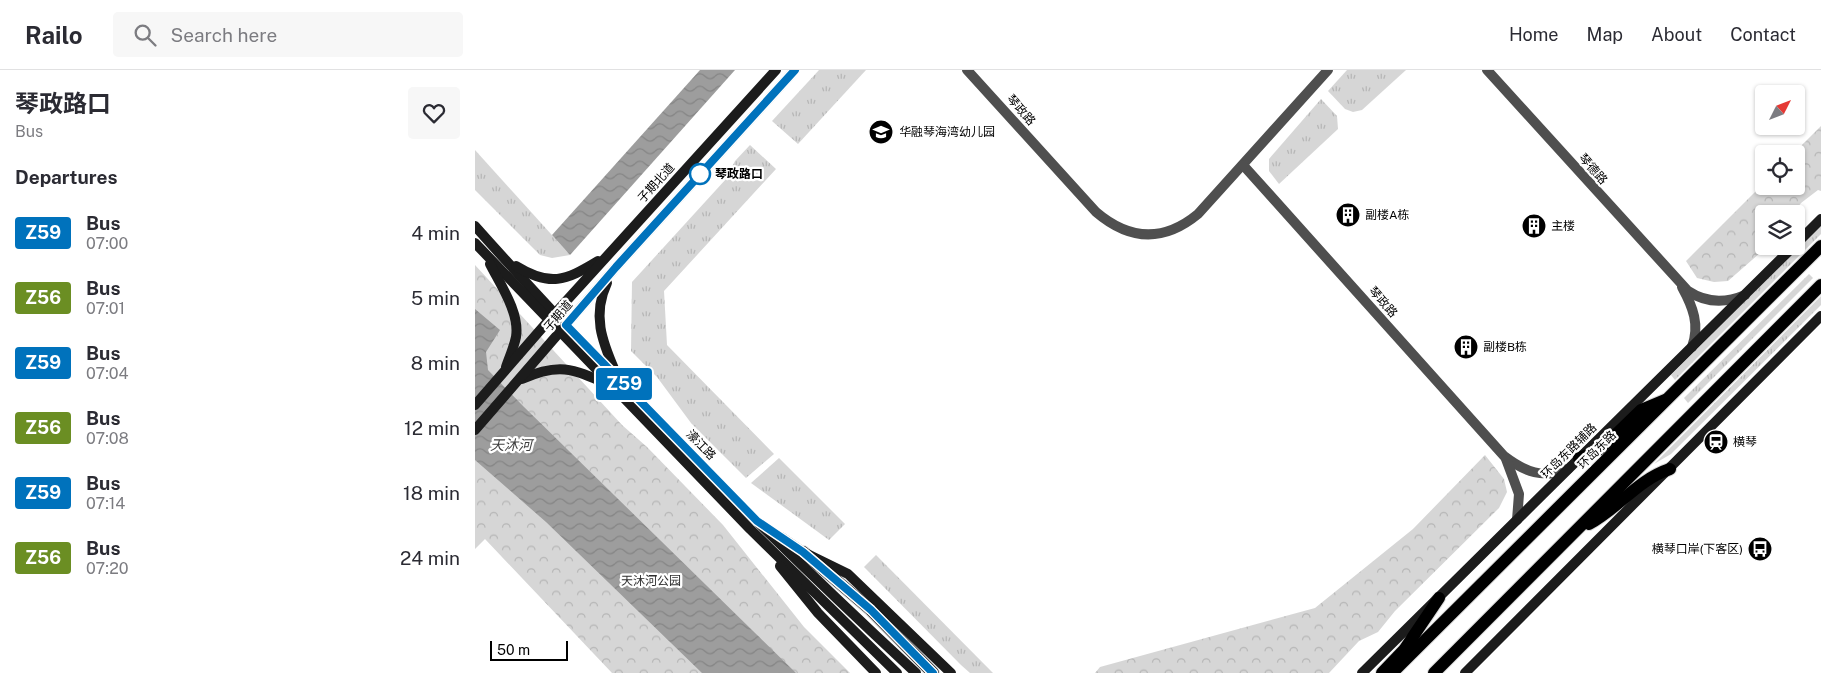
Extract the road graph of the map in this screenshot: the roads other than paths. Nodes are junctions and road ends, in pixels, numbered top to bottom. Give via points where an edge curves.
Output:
1 (776, 70) edge
2 (795, 70) edge
3 (967, 70) edge
4 (1328, 70) edge
5 (1487, 70) edge
6 (1243, 165) junction
7 (1821, 219) edge
8 (475, 226) edge
9 (1805, 235) edge
10 (475, 243) edge
11 (1821, 246) edge
12 (496, 250) junction
13 (486, 255) junction
14 (1785, 255) edge
15 (607, 256) junction
16 (616, 267) junction
17 (1680, 284) junction
18 (1821, 285) edge
19 (1745, 294) junction
20 (1821, 316) edge
21 (552, 317) junction
22 (1821, 324) edge
23 (563, 329) junction
24 (1801, 335) junction
25 (1692, 347) junction
26 (505, 371) junction
27 (519, 381) junction
28 (616, 383) junction
29 (1669, 398) junction
30 (475, 405) edge
31 (475, 430) edge
32 (1504, 456) junction
33 (1579, 458) junction
34 (1569, 469) junction
35 (1670, 469) junction
36 (1517, 520) junction
37 (757, 521) junction
38 (750, 529) junction
39 (1576, 532) junction
40 (803, 552) junction
41 (1439, 598) junction
42 (876, 673) edge
43 (897, 673) edge
44 (916, 673) edge
45 (933, 673) edge
46 (951, 673) edge
47 (1362, 673) edge
48 (1382, 673) edge
49 (1392, 673) edge
50 (1434, 673) edge
51 (1465, 673) edge

1 - 15 main road, 子期北道
2 - 16 main road
3 - 6 street, 琴政路 via 1096,212 1123,230 1155,234 1186,224
4 - 6 street, 琴政路
5 - 17 street, 琴德路
6 - 32 street, 琴政路
7 - 9 main road, 环岛东路辅路
8 - 12 main road, 濠江路
10 - 13 main road, 濠江路
11 - 29 main road, 环岛东路
12 - 15 main road via 533,276 548,280 577,274
12 - 21 main road, 濠江路
13 - 21 main road, 濠江路
13 - 26 main road via 516,324 516,337
14 - 19 main road, 环岛东路辅路
15 - 21 main road, 子期北道
16 - 23 main road, 子期道
16 - 28 main road via 602,294 599,324
17 - 19 street, 琴德路 via 1697,297 1712,300 1727,301
17 - 25 street, 琴德路 via 1695,316 1696,336
18 - 39 main road
19 - 25 main road, 环岛东路辅路
20 - 24 main road
21 - 23 main road, 濠江路
21 - 26 main road, 子期道
22 - 24 main road
23 - 27 main road, 子期道
23 - 28 main road, 濠江路
24 - 35 main road
25 - 33 main road, 环岛东路辅路
26 - 30 main road, 子期道
27 - 28 main road via 535,373 563,368
27 - 31 main road, 子期道
28 - 37 main road, 濠江路
28 - 38 main road, 濠江路
29 - 33 main road via 1641,410 1597,451
29 - 49 main road, 环岛东路
32 - 34 street via 1522,469 1540,474 1555,474
32 - 36 street via 1519,494
33 - 34 main road, 环岛东路辅路
34 - 36 main road, 环岛东路辅路
35 - 39 main road via 1645,479 1612,511
35 - 51 main road
36 - 41 main road, 环岛东路辅路
37 - 40 main road
37 - 44 main road, 濠江路
38 - 42 main road via 818,613
38 - 43 main road, 濠江路
39 - 50 main road
40 - 45 main road via 871,610
40 - 46 main road via 847,574
41 - 47 main road, 环岛东路辅路
41 - 48 main road via 1404,650

